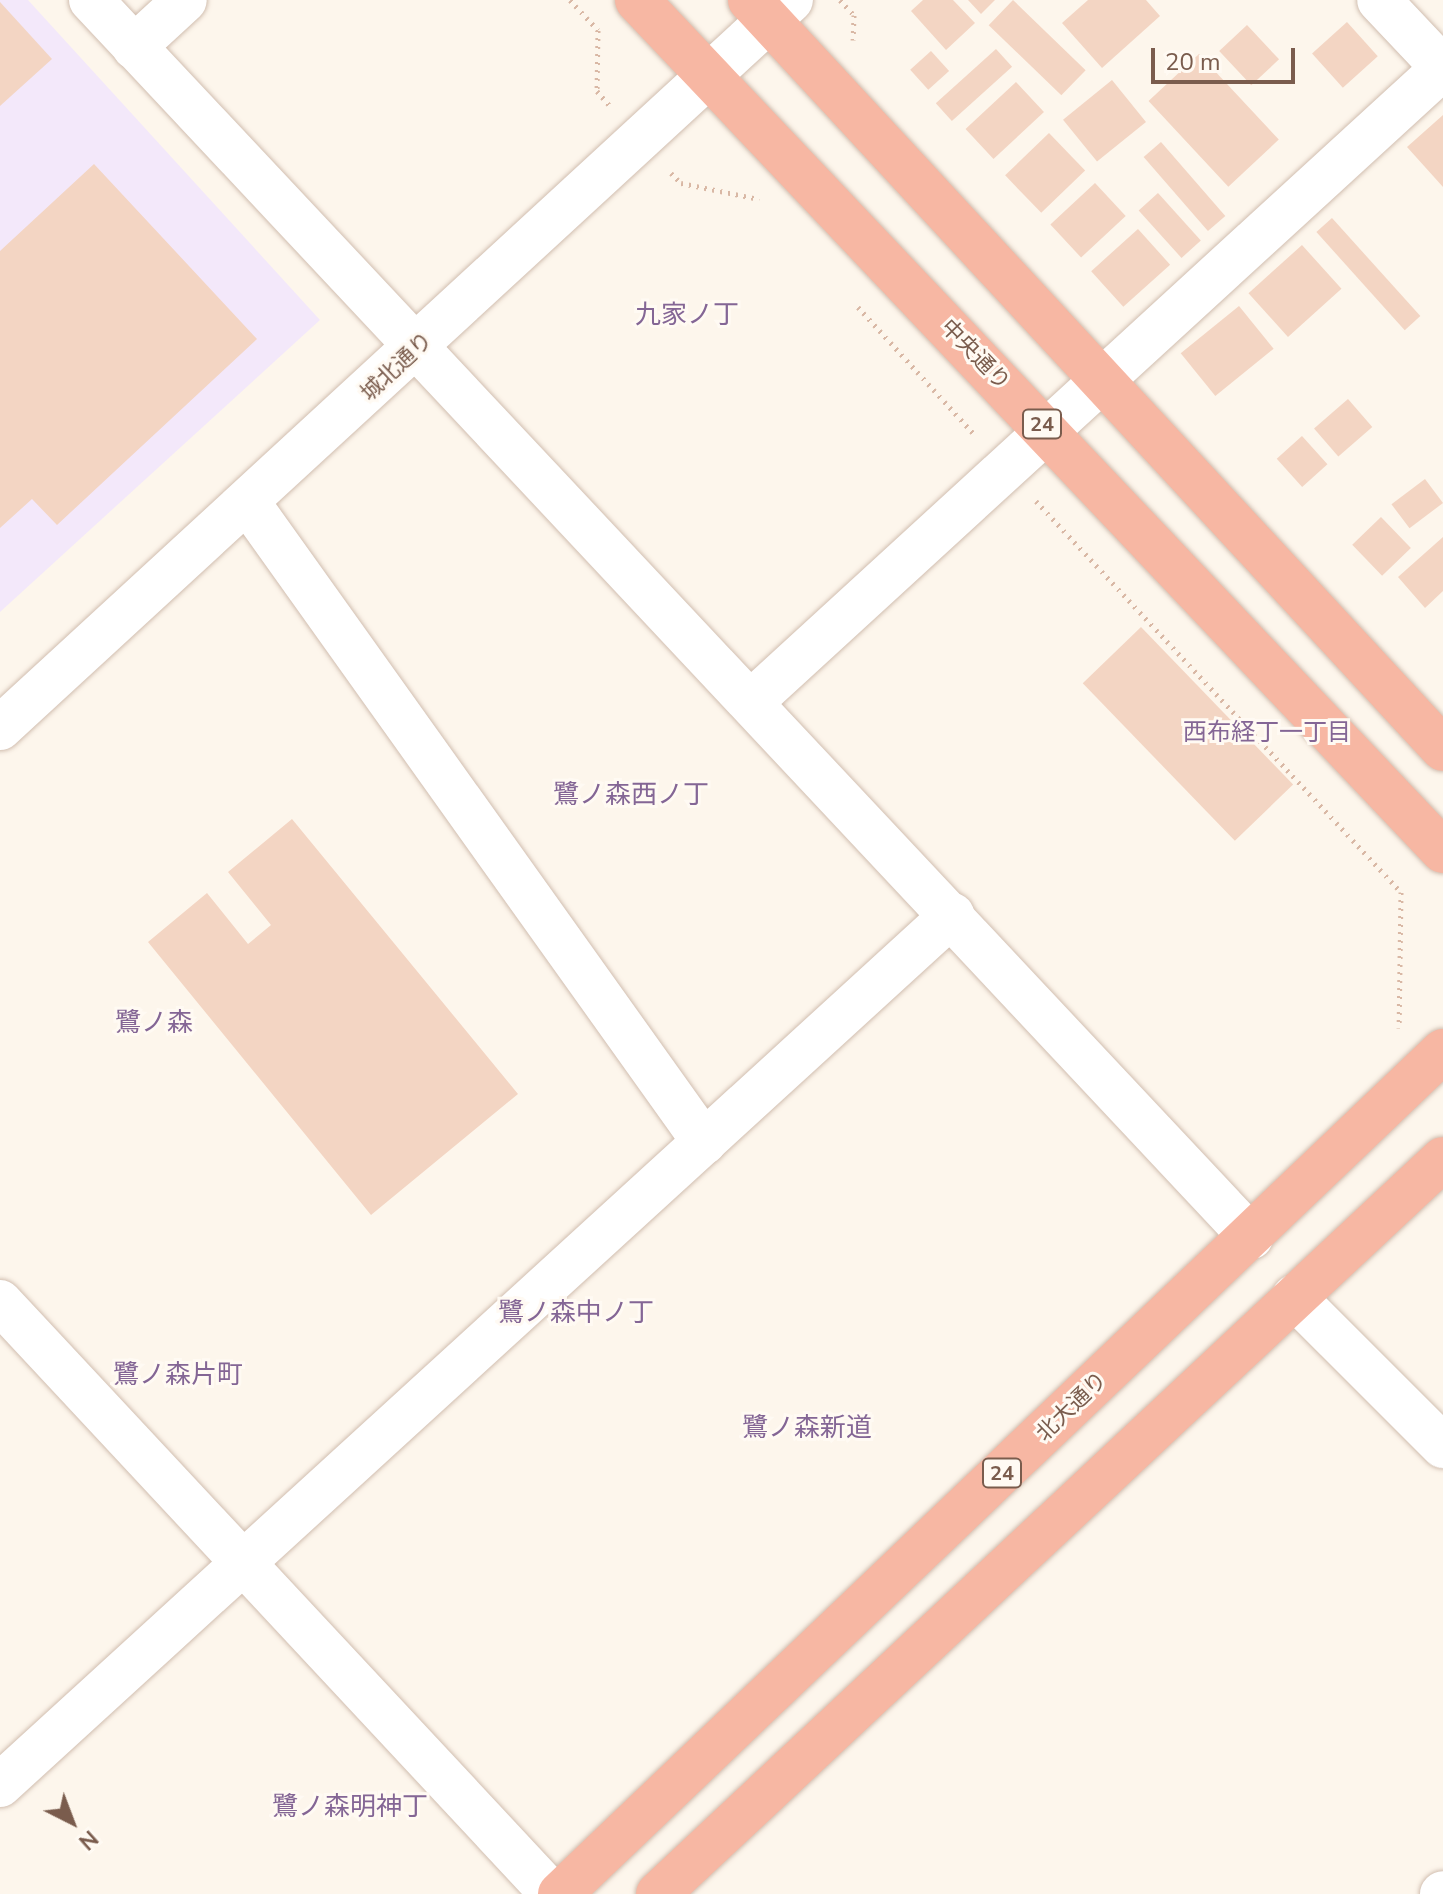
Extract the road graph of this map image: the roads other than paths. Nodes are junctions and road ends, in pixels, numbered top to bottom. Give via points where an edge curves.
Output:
1 (91, 0) edge
2 (185, 0) edge
3 (637, 0) edge
4 (1379, 0) edge
5 (770, 6) edge
6 (134, 47) junction
7 (710, 76) junction
8 (418, 348) junction
9 (1101, 374) junction
10 (1045, 427) junction
11 (249, 504) junction
12 (1346, 645) junction
13 (751, 702) junction
14 (1443, 705) edge
15 (0, 728) edge
16 (1443, 749) edge
17 (1443, 851) edge
18 (952, 915) junction
19 (1443, 1051) edge
20 (704, 1142) junction
21 (1443, 1159) edge
22 (1251, 1237) junction
23 (1294, 1297) junction
24 (0, 1302) edge
25 (1443, 1446) edge
26 (240, 1565) junction
27 (0, 1785) edge
28 (552, 1894) edge
29 (560, 1894) edge
30 (658, 1894) edge

1 - 6 street
2 - 6 street
3 - 7 highway, 中央通り / 24
4 - 9 street via 1443,68
5 - 7 street, 城北通り
5 - 9 highway
6 - 8 street
7 - 8 street, 城北通り
7 - 10 highway, 中央通り / 24
8 - 11 street, 城北通り
8 - 13 street
9 - 10 street
9 - 12 highway
10 - 13 street
10 - 17 highway, 中央通り / 24
11 - 15 street, 城北通り
11 - 20 street
12 - 14 highway
12 - 16 highway
13 - 18 street
18 - 20 street
18 - 22 street
19 - 22 highway, 北大通り / 24
20 - 26 street
21 - 23 highway
22 - 29 highway, 北大通り / 24
23 - 25 street
23 - 30 highway
24 - 26 street
26 - 27 street
26 - 28 street

